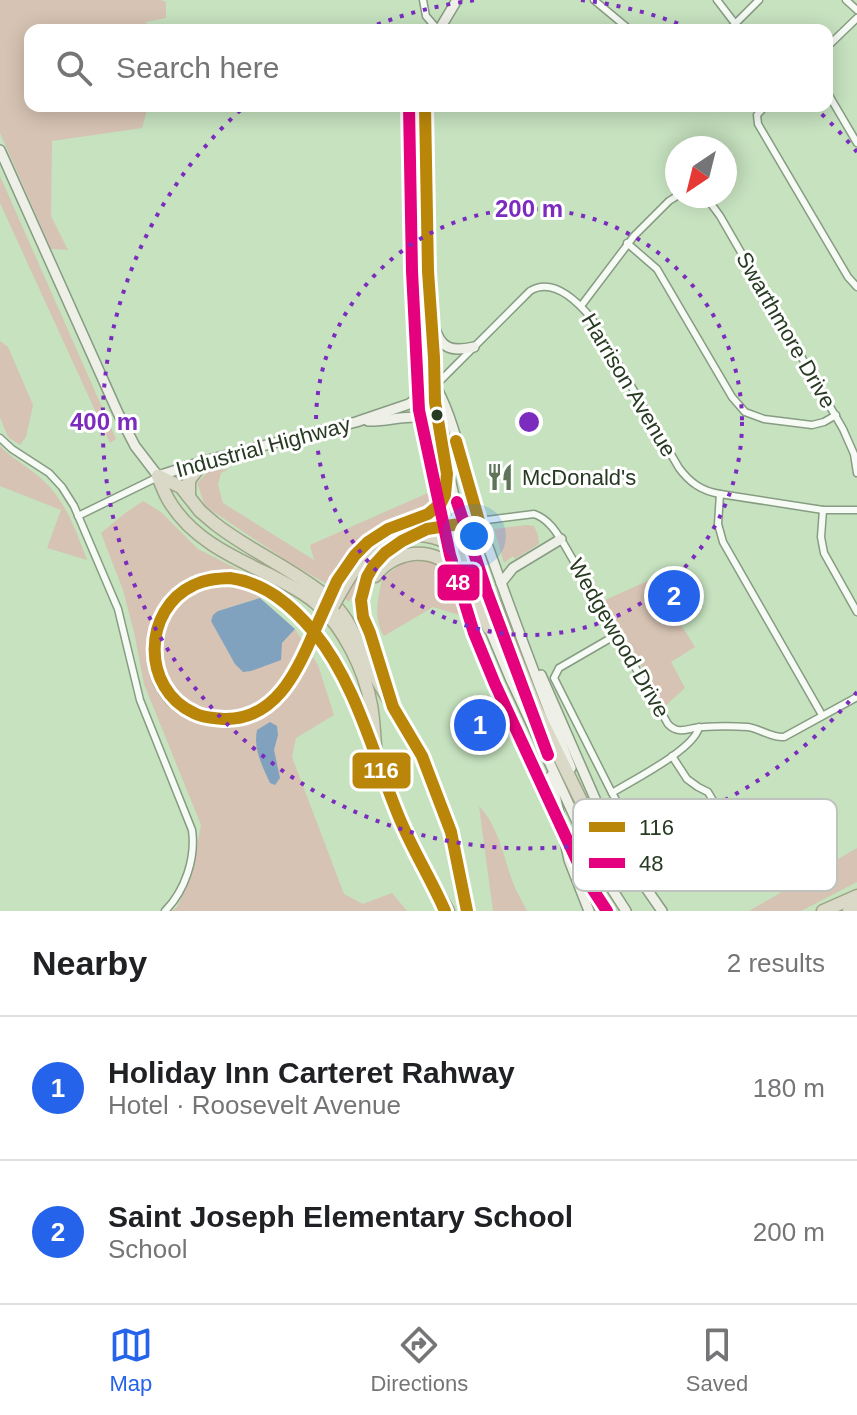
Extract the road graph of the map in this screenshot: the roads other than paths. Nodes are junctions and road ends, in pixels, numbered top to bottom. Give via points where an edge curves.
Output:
1 (423, 0) edge
2 (457, 0) edge
3 (594, 0) edge
4 (717, 0) edge
5 (759, 0) edge
6 (846, 0) edge
7 (857, 10) edge
8 (857, 18) edge
9 (433, 24) edge
10 (443, 24) edge
11 (623, 24) edge
12 (736, 24) edge
13 (740, 24) edge
14 (833, 41) edge
15 (833, 102) edge
16 (425, 112) edge
17 (760, 112) edge
18 (857, 143) edge
19 (0, 150) edge
20 (665, 205) edge
21 (714, 208) edge
22 (627, 243) junction
23 (857, 287) edge
24 (581, 306) junction
25 (430, 314) junction
26 (474, 347) junction
27 (435, 386) junction
28 (836, 415) junction
29 (361, 420) junction
30 (438, 426) junction
31 (0, 438) edge
32 (204, 461) junction
33 (445, 461) junction
34 (857, 473) edge
35 (158, 476) junction
36 (720, 494) junction
37 (189, 497) junction
38 (823, 510) junction
39 (857, 510) edge
40 (78, 516) junction
41 (479, 521) junction
42 (460, 525) junction
43 (561, 539) junction
44 (501, 583) junction
45 (857, 612) edge
46 (489, 628) junction
47 (370, 633) junction
48 (616, 635) junction
49 (527, 652) junction
50 (302, 659) junction
51 (857, 697) edge
52 (393, 707) junction
53 (822, 715) junction
54 (699, 727) junction
55 (376, 755) junction
56 (672, 756) junction
57 (547, 757) junction
58 (612, 793) junction
59 (580, 799) edge
60 (582, 799) edge
61 (595, 799) edge
62 (616, 799) edge
63 (712, 799) edge
64 (573, 813) edge
65 (573, 873) edge
66 (581, 891) edge
67 (648, 891) edge
68 (464, 895) junction
69 (857, 896) edge
70 (857, 907) edge
71 (165, 911) edge
72 (446, 911) edge
73 (469, 911) edge
74 (477, 911) edge
75 (589, 911) edge
76 (662, 911) edge
77 (823, 911) edge
78 (849, 911) edge

1 - 9 street
2 - 10 main road
3 - 11 street
4 - 12 street
5 - 13 street
6 - 7 street
8 - 14 street
15 - 18 street
16 - 25 main road
17 - 23 street via 758,124
19 - 35 main road, Industrial Highway via 118,413
20 - 22 street
21 - 28 street, Swarthmore Drive
22 - 24 street
22 - 28 street via 657,269 741,408 759,418 812,425
24 - 26 street, Harrison Avenue via 551,287 536,288
24 - 36 street, Harrison Avenue via 684,474 700,488
25 - 26 main road via 443,344 460,350
25 - 27 main road
26 - 27 street, Harrison Avenue
27 - 29 main road, Industrial Highway via 409,404
27 - 30 main road
27 - 41 main road via 447,407
28 - 34 street, Swarthmore Drive via 852,447
29 - 30 main road via 414,416
29 - 32 main road, Industrial Highway
30 - 33 main road
31 - 40 street via 49,473
32 - 35 main road, Industrial Highway
32 - 37 highway via 189,480
33 - 42 main road
33 - 50 highway, bridge via 446,490 439,505 362,547 334,586
35 - 37 highway
35 - 40 street
35 - 55 highway via 168,500 204,539 298,590 332,618 351,648 369,697
36 - 38 street, Harrison Avenue
36 - 53 street via 723,542
37 - 52 highway via 223,530 332,602 354,631
38 - 39 street, Harrison Avenue
38 - 45 street via 824,553
40 - 71 street via 118,609 140,700 192,830 188,872
41 - 42 main road
41 - 43 street, Wedgewood Drive via 534,514
41 - 44 main road
42 - 46 main road
42 - 47 highway via 410,535 374,565 361,600
43 - 44 main road via 513,568
43 - 48 street, Wedgewood Drive
44 - 49 main road
46 - 47 highway via 452,566 432,555 416,554 389,562 374,578 367,599
46 - 57 main road
47 - 52 highway
48 - 54 street, Wedgewood Drive via 671,728
48 - 58 street via 559,668 554,678
49 - 60 main road
49 - 61 main road
50 - 55 highway, bridge via 273,701 253,714 222,720 196,715 176,701 156,671 153,646 158,623 187,589 231,578 257,585 294,609 318,637
50 - 59 highway, bridge via 358,565 380,545 416,535 446,542 482,577
51 - 53 street, Wedgewood Drive
52 - 68 highway via 418,749 451,832
53 - 54 street, Wedgewood Drive via 780,738 746,727
54 - 56 street via 691,743
55 - 72 highway via 412,847
56 - 58 street
56 - 63 street via 687,779
57 - 64 main road
57 - 65 main road
58 - 62 street
66 - 75 main road
67 - 76 main road
68 - 73 highway
68 - 74 highway
69 - 77 highway
70 - 78 highway

